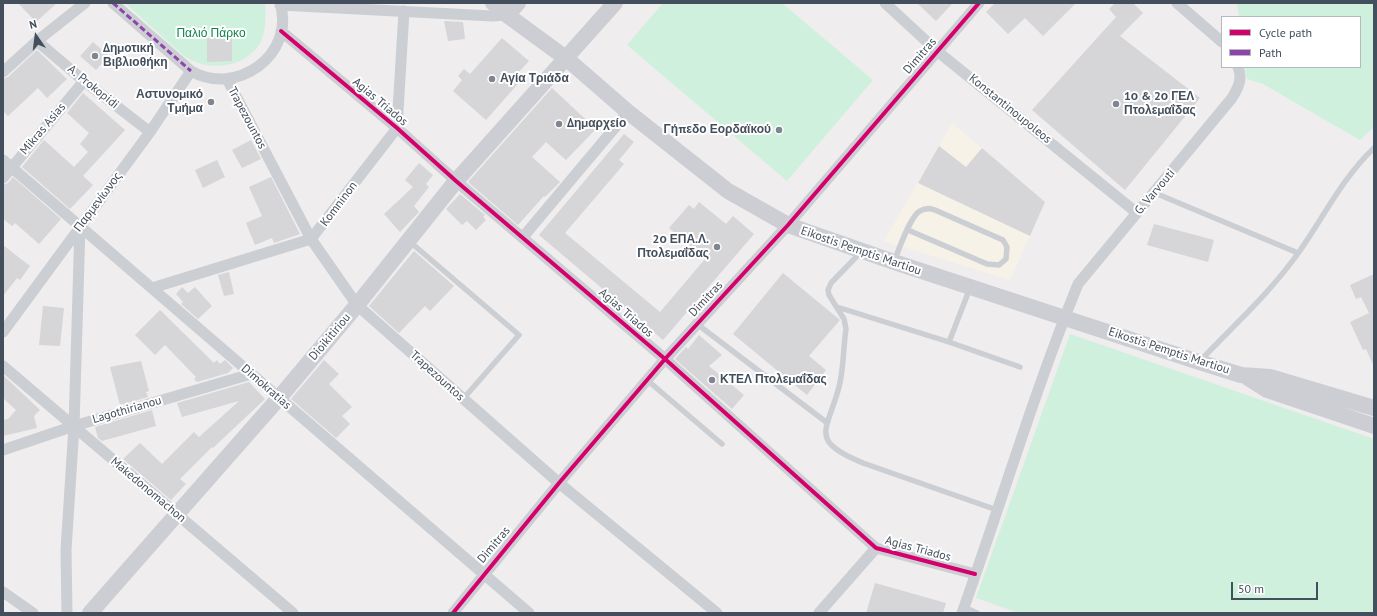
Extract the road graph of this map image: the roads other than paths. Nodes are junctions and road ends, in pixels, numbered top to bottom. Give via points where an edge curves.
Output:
1 (85, 3) edge
2 (113, 3) edge
3 (493, 3) edge
4 (518, 3) edge
5 (615, 3) edge
6 (884, 3) edge
7 (979, 3) edge
8 (1177, 3) edge
9 (280, 4) edge
10 (404, 12) junction
11 (507, 15) junction
12 (281, 32) junction
13 (37, 41) junction
14 (1221, 41) edge
15 (937, 51) junction
16 (567, 58) junction
17 (1238, 68) edge
18 (191, 71) junction
19 (3, 72) edge
20 (227, 80) junction
21 (84, 81) junction
22 (628, 112) junction
23 (396, 128) junction
24 (150, 132) junction
25 (1374, 148) edge
26 (3, 160) edge
27 (12, 168) junction
28 (3, 178) edge
29 (456, 181) junction
30 (1155, 193) junction
31 (1137, 213) junction
32 (80, 226) junction
33 (788, 226) junction
34 (908, 230) junction
35 (522, 237) junction
36 (311, 239) junction
37 (409, 241) junction
38 (862, 252) junction
39 (1298, 253) junction
40 (894, 262) junction
41 (971, 287) junction
42 (152, 288) junction
43 (358, 305) junction
44 (837, 307) junction
45 (1065, 317) junction
46 (697, 324) junction
47 (3, 332) edge
48 (950, 342) junction
49 (664, 360) junction
50 (1199, 362) junction
51 (3, 366) edge
52 (1020, 367) dead end
53 (251, 374) junction
54 (1242, 375) junction
55 (647, 380) junction
56 (279, 398) junction
57 (463, 399) junction
58 (1374, 408) edge
59 (826, 422) junction
60 (74, 426) junction
61 (1374, 426) edge
62 (722, 444) dead end
63 (3, 450) edge
64 (558, 483) junction
65 (996, 510) junction
66 (178, 515) junction
67 (876, 548) junction
68 (484, 574) junction
69 (975, 574) junction
70 (3, 592) edge
71 (963, 610) edge
72 (33, 613) edge
73 (67, 613) edge
74 (90, 613) edge
75 (293, 613) edge
76 (453, 613) edge
77 (529, 613) edge
78 (717, 613) edge
79 (819, 613) edge
80 (977, 613) edge

1 - 13 street
2 - 18 street
3 - 11 main road, Eikostis Pemptis Martiou
4 - 11 main road
5 - 16 main road, Dioikitiriou
6 - 15 street, Konstantinoupoleos
7 - 15 street, Dimitras
8 - 14 street
9 - 10 street
9 - 12 street
10 - 11 street
10 - 23 street
11 - 16 main road, Eikostis Pemptis Martiou
12 - 20 street via 274,49 262,64 245,75
12 - 23 street, Agias Triados
13 - 19 street
13 - 21 street, A. Prokopidi
15 - 31 street, Konstantinoupoleos
15 - 33 street, Dimitras
16 - 22 main road, Eikostis Pemptis Martiou
16 - 29 main road, Dioikitiriou
17 - 30 street, G. Varvouti via 1240,86 1232,98
18 - 20 street via 206,78
18 - 24 street, Παρμενίωνος
20 - 36 street, Trapezountos
21 - 24 street, A. Prokopidi
21 - 27 street, Mikras Asias
22 - 33 main road, Eikostis Pemptis Martiou via 728,191
22 - 35 street
23 - 29 street, Agias Triados
23 - 36 street, Komninon
24 - 32 street, Παρμενίωνος
25 - 39 lane via 1346,182
26 - 27 street, Dimokratias
27 - 28 street, Mikras Asias
27 - 32 street, Dimokratias
29 - 35 street, Agias Triados
29 - 37 main road, Dioikitiriou
30 - 31 street, G. Varvouti
30 - 39 lane
31 - 45 street, G. Varvouti via 1078,284
32 - 42 street, Dimokratias
32 - 47 street, Παρμενίωνος
32 - 60 street
33 - 38 main road, Eikostis Pemptis Martiou
33 - 46 street, Dimitras
34 - 34 lane via 920,211 927,208 935,210 1003,240 1007,248 1006,259 999,265 987,264
34 - 40 lane
35 - 49 street, Agias Triados
36 - 42 street
36 - 43 street, Trapezountos
37 - 43 main road, Dioikitiriou
37 - 57 lane via 519,335
38 - 40 main road, Eikostis Pemptis Martiou
38 - 44 lane via 829,287 829,295
39 - 50 lane via 1275,284
40 - 41 main road, Eikostis Pemptis Martiou
41 - 45 main road, Eikostis Pemptis Martiou
41 - 48 lane
42 - 53 street, Dimokratias
43 - 56 main road, Dioikitiriou
43 - 57 street, Trapezountos
44 - 48 lane
44 - 59 lane via 846,328 839,385
45 - 50 main road, Eikostis Pemptis Martiou
45 - 65 street, G. Varvouti
46 - 49 street, Dimitras
46 - 59 lane
48 - 52 lane
49 - 55 street, Dimitras
49 - 67 street, Agias Triados
50 - 54 main road, Eikostis Pemptis Martiou
51 - 60 street, Makedonomachon
53 - 56 street, Dimokratias
53 - 60 street, Lagothirianou
54 - 58 main road via 1270,377
54 - 61 main road via 1267,390
55 - 62 lane
55 - 64 street, Dimitras
56 - 66 main road, Dioikitiriou
56 - 68 street, Dimokratias
57 - 64 street, Trapezountos
59 - 65 lane via 828,442 846,456 898,477
60 - 63 street, Lagothirianou
60 - 66 street, Makedonomachon
60 - 73 street via 66,550
64 - 68 street, Dimitras
64 - 78 street, Trapezountos
65 - 69 street, G. Varvouti
66 - 74 main road, Dioikitiriou
66 - 75 street, Makedonomachon
67 - 69 street, Agias Triados
67 - 79 street
68 - 76 street, Dimitras
68 - 77 street, Dimokratias
69 - 71 street, G. Varvouti
70 - 72 street
71 - 80 lane

